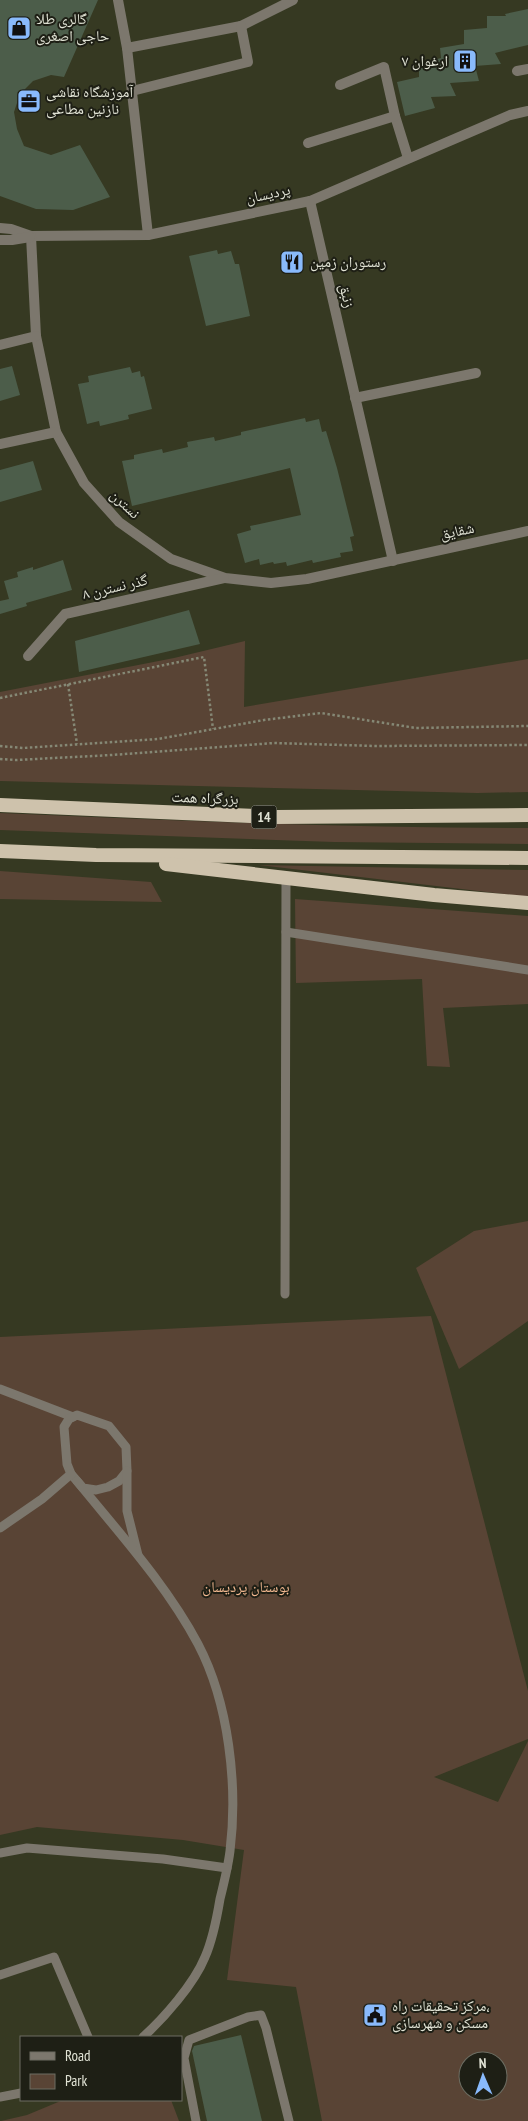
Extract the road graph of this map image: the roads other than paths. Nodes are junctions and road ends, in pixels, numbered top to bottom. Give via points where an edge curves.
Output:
1 (118, 0) edge
2 (293, 0) edge
3 (241, 26) junction
4 (127, 48) junction
5 (528, 69) edge
6 (517, 71) dead end
7 (340, 85) dead end
8 (132, 90) junction
9 (528, 112) edge
10 (395, 116) junction
11 (308, 143) dead end
12 (408, 158) junction
13 (310, 201) junction
14 (0, 228) edge
15 (148, 235) junction
16 (31, 236) junction
17 (0, 240) edge
18 (36, 336) junction
19 (0, 346) edge
20 (476, 373) dead end
21 (355, 398) junction
22 (56, 432) junction
23 (0, 444) edge
24 (528, 531) edge
25 (393, 560) junction
26 (225, 578) junction
27 (28, 656) dead end
28 (0, 805) edge
29 (528, 815) edge
30 (0, 851) edge
31 (96, 856) junction
32 (528, 858) edge
33 (286, 878) junction
34 (528, 903) edge
35 (286, 932) junction
36 (528, 970) edge
37 (285, 1294) dead end
38 (0, 1389) edge
39 (73, 1417) junction
40 (127, 1471) junction
41 (74, 1477) junction
42 (0, 1528) edge
43 (139, 1557) junction
44 (0, 1853) edge
45 (226, 1868) junction
46 (0, 1975) edge
47 (88, 2036) edge
48 (144, 2036) edge
49 (20, 2092) edge
50 (0, 2097) edge
51 (196, 2121) edge
52 (289, 2121) edge

1 - 4 street
2 - 3 street
3 - 4 street
3 - 8 street via 248,62
4 - 8 street
5 - 6 street
7 - 10 street via 384,67
8 - 15 street
9 - 12 street, پردیسان via 510,115
10 - 11 street
10 - 12 street
12 - 13 street, پردیسان
13 - 15 street, پردیسان
13 - 21 street, زنبق
14 - 16 street, پردیسان
15 - 16 street, پردیسان
16 - 17 street
16 - 18 street, نسترن
18 - 19 street
18 - 22 street, نسترن
20 - 21 street
21 - 25 street, زنبق
22 - 23 street
22 - 26 street, نسترن via 84,483 119,522 171,559
24 - 25 street, شقایق
25 - 26 street, نسترن via 307,579 271,583
26 - 27 street, گذر نسترن ۸ via 65,614
28 - 29 highway, بزرگراه همت / 14 via 276,817
30 - 31 highway
31 - 32 highway
31 - 33 highway
33 - 34 highway
33 - 35 lane
35 - 36 lane
35 - 37 lane
38 - 39 lane
39 - 40 lane via 82,1416 109,1426 126,1447
39 - 41 lane via 66,1423 64,1432 67,1464
40 - 41 lane via 119,1481 96,1490 83,1488
40 - 43 lane via 127,1511
41 - 42 lane
41 - 43 lane
43 - 45 lane via 198,1645 218,1695 229,1746 232,1795 230,1850
44 - 45 lane via 27,1848 163,1859
45 - 48 lane via 205,1958 178,2002
46 - 47 lane via 54,1957
49 - 50 lane
51 - 52 lane via 184,2058 189,2040 261,2015

